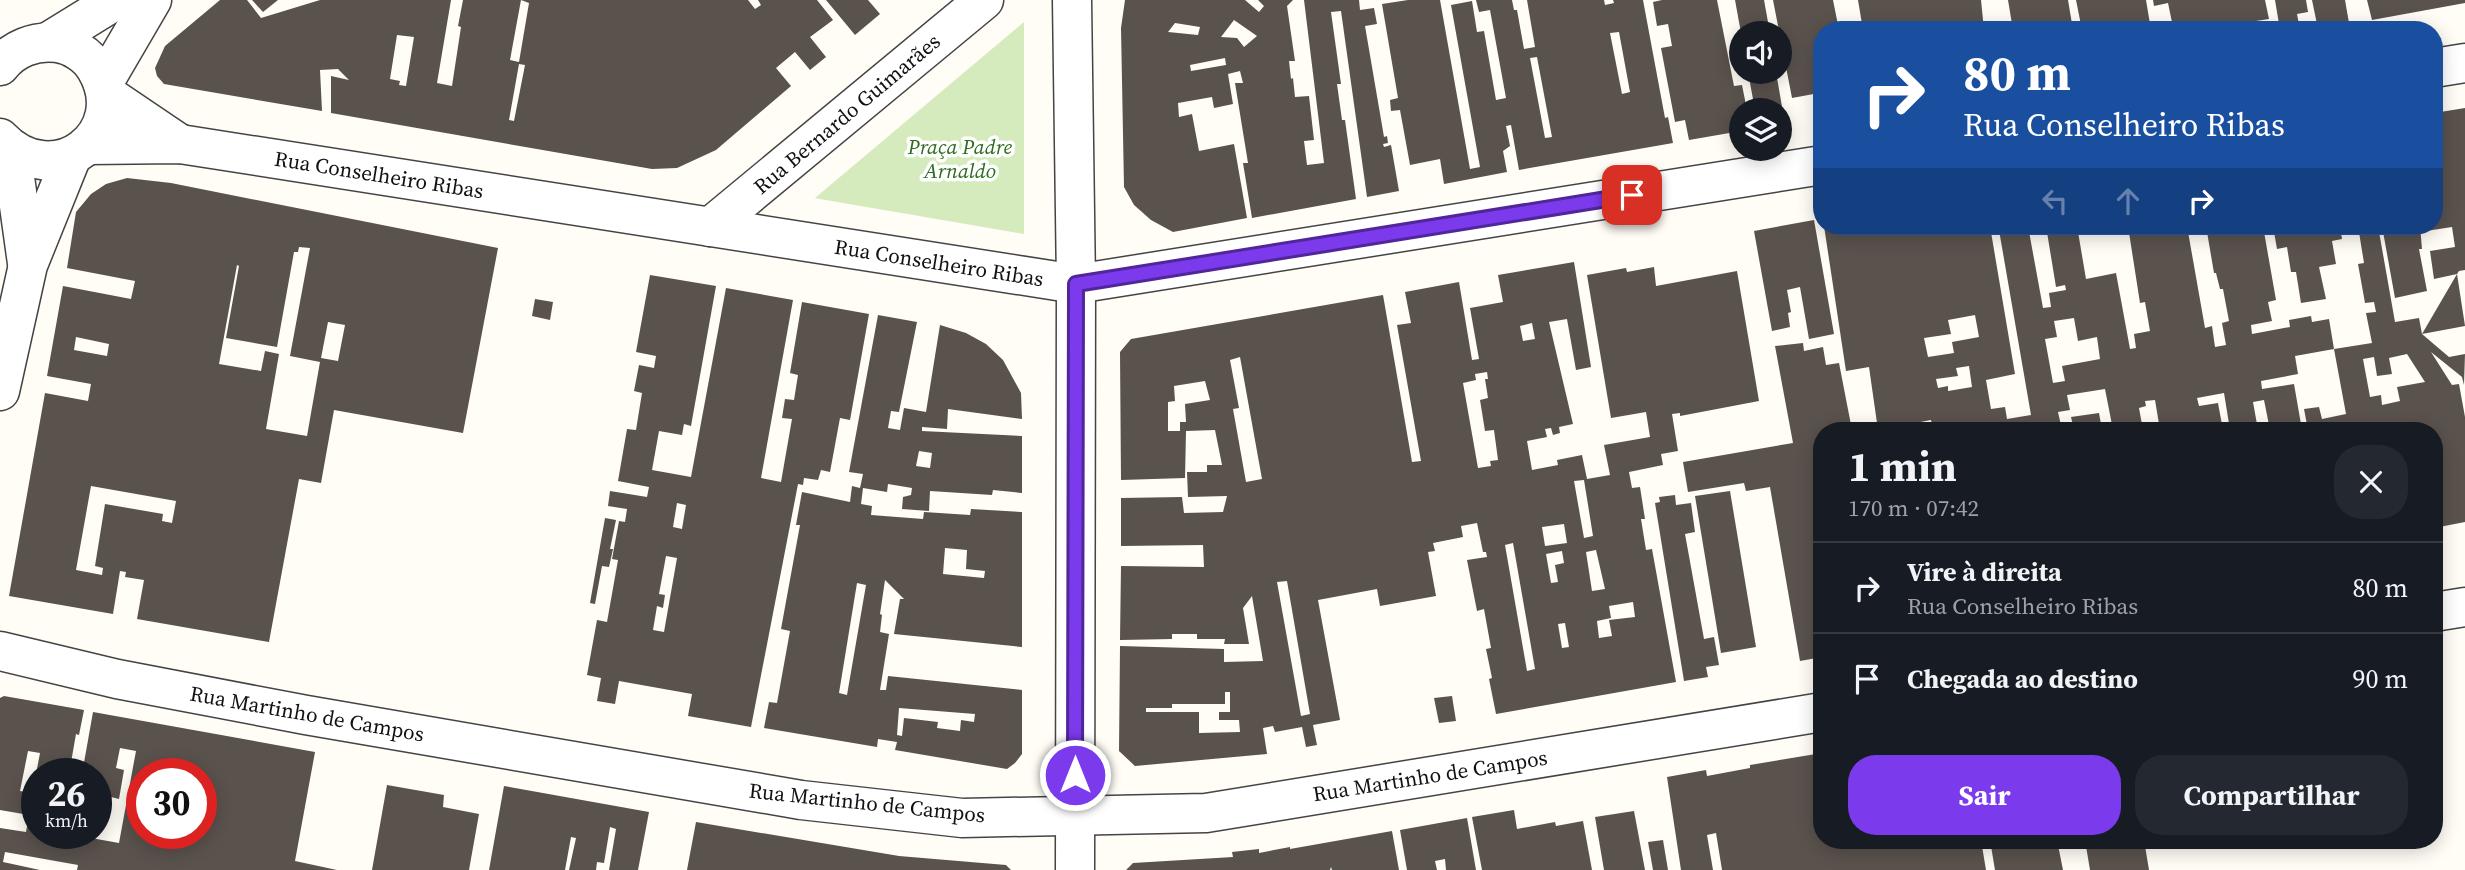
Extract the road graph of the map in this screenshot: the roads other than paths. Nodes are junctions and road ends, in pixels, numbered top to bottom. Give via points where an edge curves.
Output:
1 (117, 0) edge
2 (152, 0) edge
3 (984, 0) edge
4 (1072, 0) edge
5 (18, 52) edge
6 (2465, 63) edge
7 (2443, 67) edge
8 (105, 89) junction
9 (6, 144) edge
10 (180, 144) junction
11 (80, 150) junction
12 (1813, 166) edge
13 (710, 227) junction
14 (28, 265) junction
15 (1076, 284) junction
16 (0, 391) edge
17 (2465, 607) edge
18 (2443, 611) edge
19 (0, 651) edge
20 (1813, 713) edge
21 (1074, 815) junction
22 (1075, 870) edge

1 - 5 street
2 - 8 street
3 - 13 street, Rua Bernardo Guimarães
4 - 15 street
5 - 8 street via 65,44 92,62
6 - 7 street
8 - 10 street, Rua Conselheiro Ribas
8 - 11 street via 106,113 99,131
9 - 11 street, Rua Conselheiro Ribas via 41,161 58,160
9 - 14 street
10 - 11 street, Rua Conselheiro Ribas
10 - 13 street, Rua Conselheiro Ribas
11 - 14 street
12 - 15 street, Rua Conselheiro Ribas
13 - 15 street, Rua Conselheiro Ribas
14 - 16 street
15 - 21 street
17 - 18 street
19 - 21 street, Rua Martinho de Campos via 306,715 801,800 962,818
20 - 21 street, Rua Martinho de Campos via 1206,813
21 - 22 street

